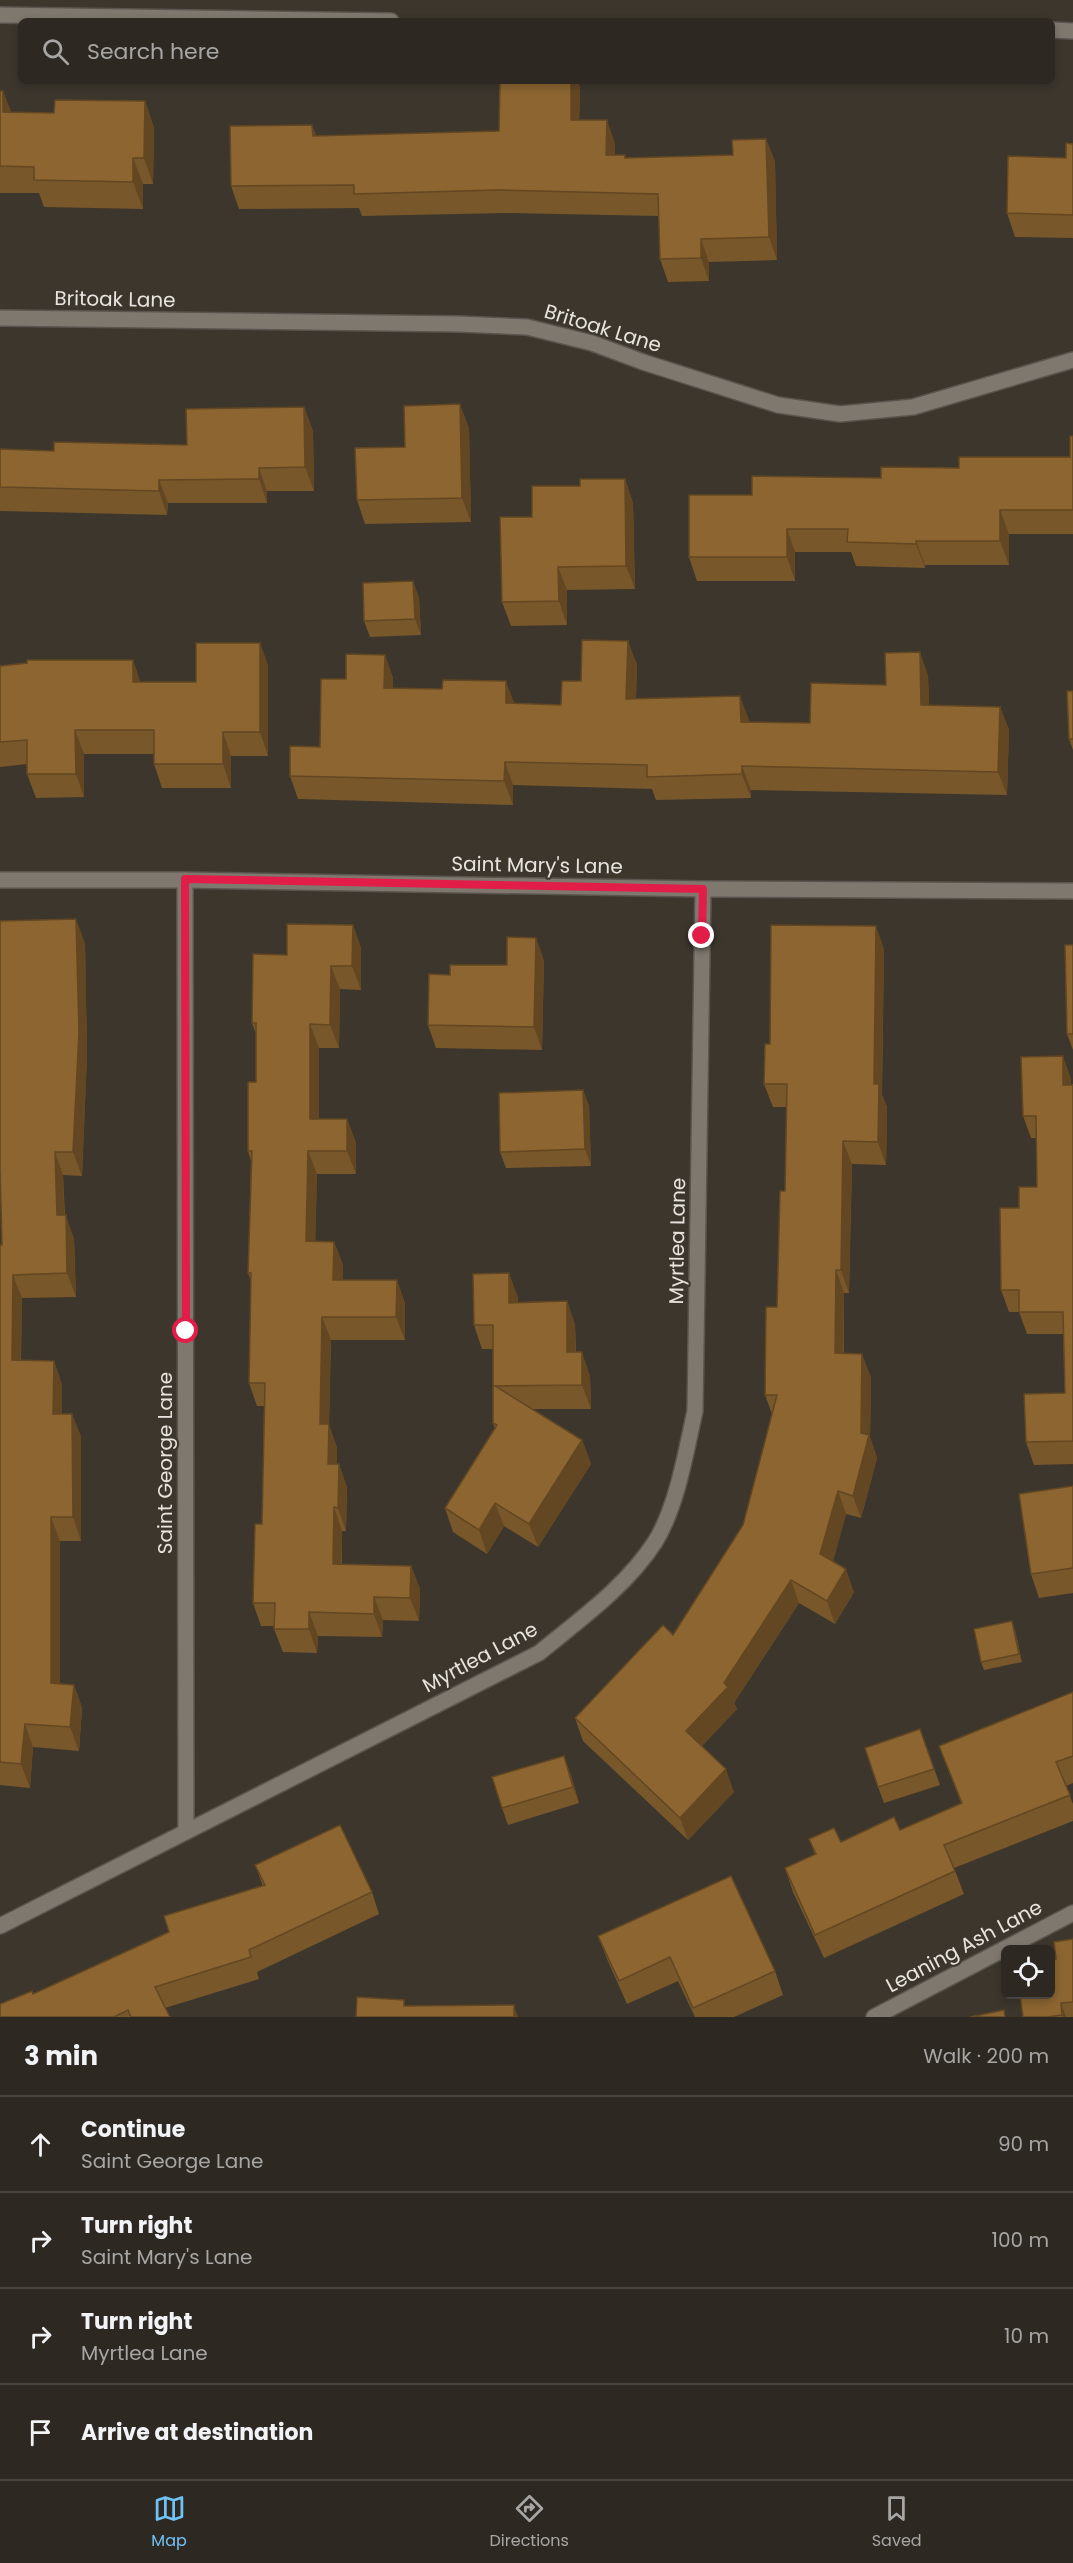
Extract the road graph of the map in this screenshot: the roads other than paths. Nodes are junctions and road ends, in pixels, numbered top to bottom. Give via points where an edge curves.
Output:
1 (0, 15) edge
2 (196, 18) edge
3 (1055, 30) edge
4 (1073, 31) edge
5 (0, 318) edge
6 (1073, 360) edge
7 (185, 879) junction
8 (0, 880) edge
9 (703, 889) junction
10 (1073, 891) edge
11 (186, 1831) junction
12 (1073, 1913) edge
13 (0, 1926) edge
14 (874, 2017) edge

1 - 2 street
3 - 4 street
5 - 6 street, Britoak Lane via 527,327 592,343 778,405 840,414 913,407
7 - 8 street, Saint Mary's Lane
7 - 9 street, Saint Mary's Lane
7 - 11 street, Saint George Lane
9 - 10 street, Saint Mary's Lane
9 - 11 street, Myrtlea Lane via 695,1411 677,1489 655,1542 611,1594 539,1653
11 - 13 street, Myrtlea Lane
12 - 14 street, Leaning Ash Lane

